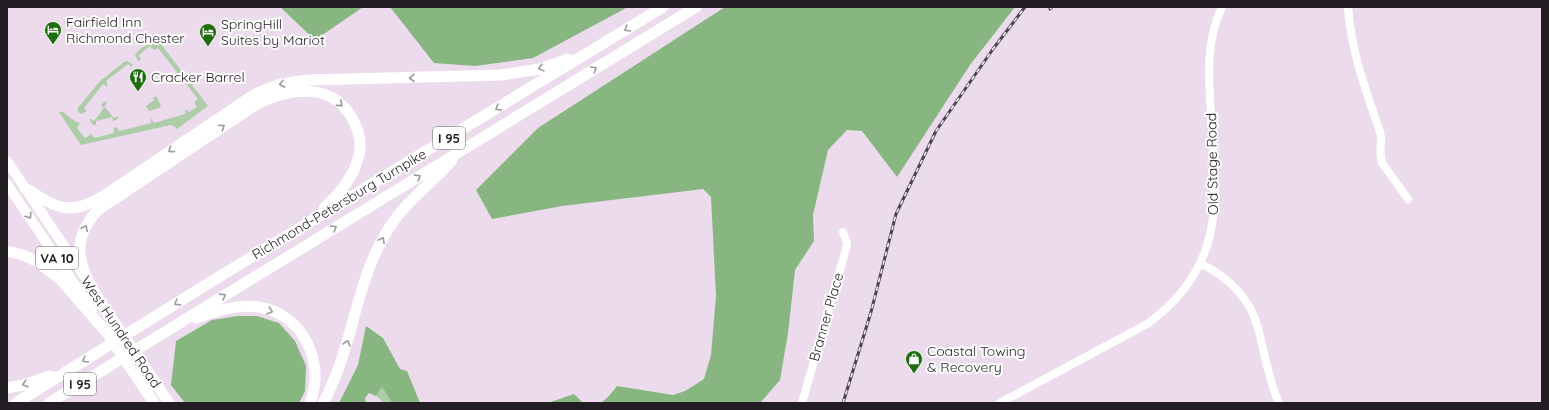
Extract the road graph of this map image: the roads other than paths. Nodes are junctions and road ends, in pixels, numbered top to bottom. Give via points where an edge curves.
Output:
1 (663, 7) edge
2 (696, 7) edge
3 (1222, 7) edge
4 (1348, 7) edge
5 (591, 51) junction
6 (458, 153) junction
7 (7, 161) edge
8 (7, 184) edge
9 (25, 188) junction
10 (1408, 200) dead end
11 (306, 225) junction
12 (843, 232) dead end
13 (7, 251) edge
14 (1200, 263) junction
15 (86, 279) junction
16 (178, 324) junction
17 (107, 333) junction
18 (141, 362) junction
19 (70, 369) junction
20 (7, 388) edge
21 (16, 403) edge
22 (49, 403) edge
23 (154, 403) edge
24 (169, 403) edge
25 (176, 403) edge
26 (310, 403) edge
27 (323, 403) edge
28 (802, 403) edge
29 (1000, 403) edge
30 (1279, 403) edge

1 -> 5 highway, Richmond-Petersburg Turnpike / I 95
6 -> 2 highway, Richmond-Petersburg Turnpike / I 95
3 - 14 street, Old Stage Road via 1215,24 1209,70 1214,211 1210,239
4 - 10 street via 1361,76 1380,134 1382,163
5 -> 9 highway via 540,69 514,74 283,83 252,96 90,204 60,208
5 -> 11 highway, Richmond-Petersburg Turnpike / I 95
16 -> 6 highway, Richmond-Petersburg Turnpike / I 95
27 -> 6 highway via 336,376 370,265 382,239 403,210
7 - 9 main road, West Hundred Road / VA 10
8 -> 17 main road, West Hundred Road / VA 10
9 - 15 main road, West Hundred Road / VA 10
15 -> 11 highway via 80,254 80,240 88,222 98,210 257,104 280,94 303,90 322,93 344,107 358,130 360,148 356,165 346,184
11 -> 19 highway, Richmond-Petersburg Turnpike / I 95
12 - 28 street, Branner Place via 847,243 846,249
13 - 17 highway via 23,255 49,270
14 - 29 street, Old Stage Road via 1178,298 1152,320
14 - 30 street via 1228,280 1250,307 1258,328 1266,367
15 - 18 highway, West Hundred Road / VA 10
16 - 22 highway, Richmond-Petersburg Turnpike / I 95
16 -> 26 highway via 235,307 248,306 276,312 298,328 312,354 316,383
17 - 23 highway, West Hundred Road / VA 10
18 - 24 highway, West Hundred Road / VA 10
18 - 25 highway
19 -> 20 highway via 24,385
19 - 21 highway, Richmond-Petersburg Turnpike / I 95

